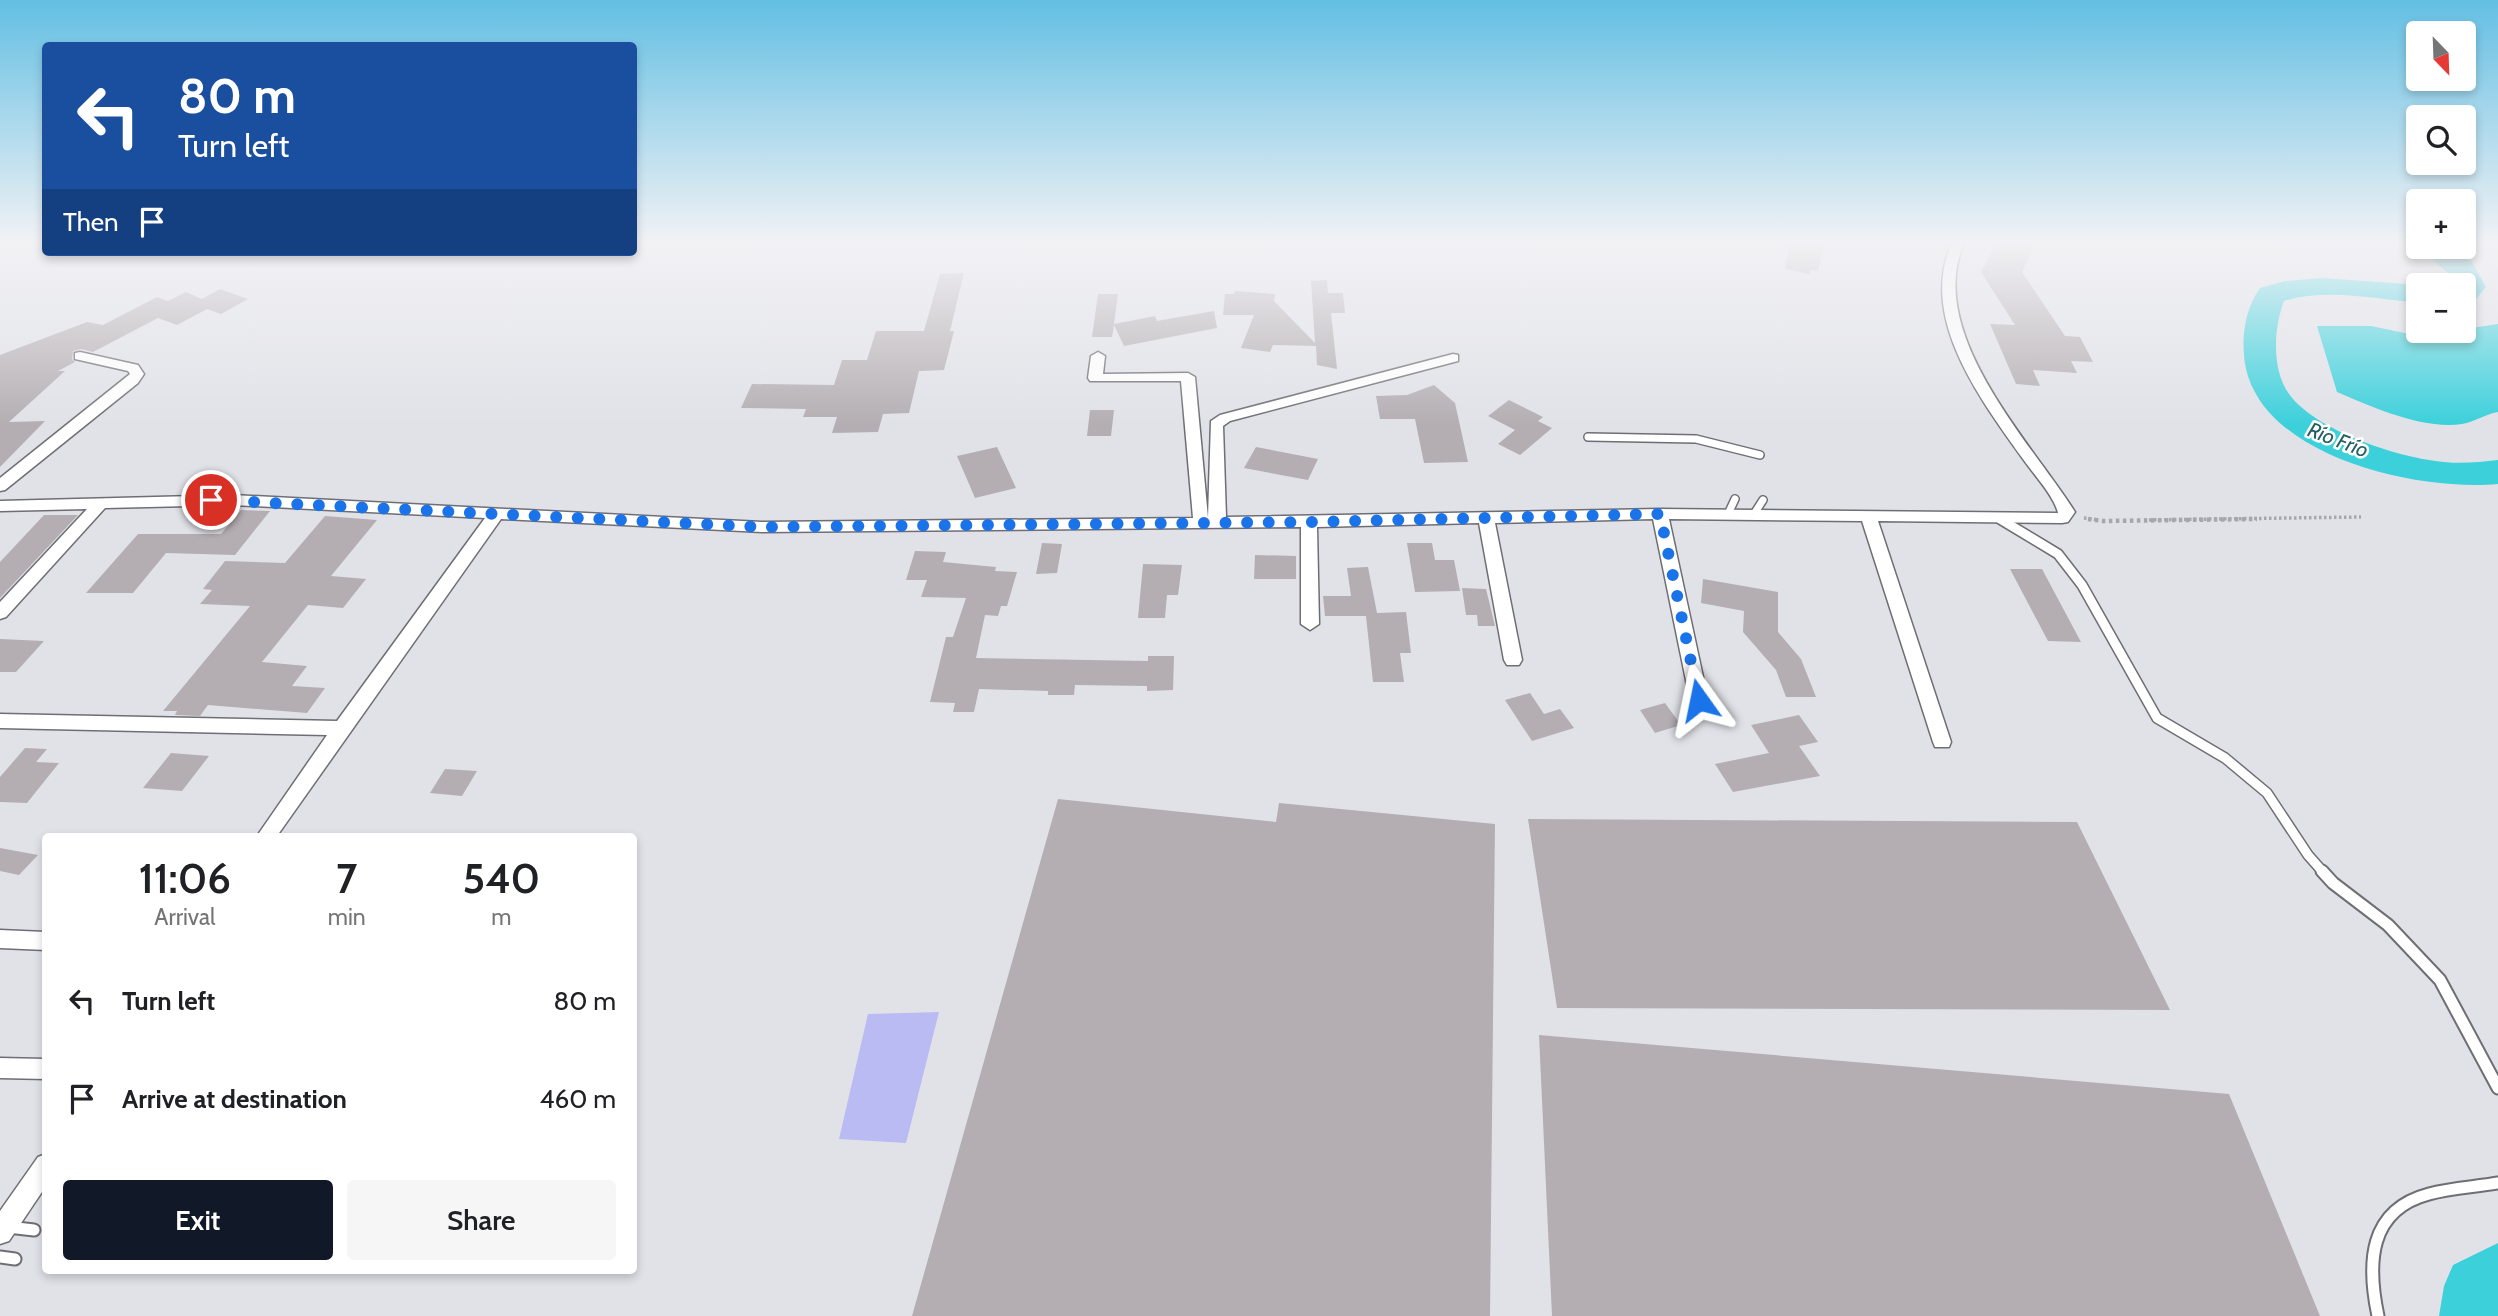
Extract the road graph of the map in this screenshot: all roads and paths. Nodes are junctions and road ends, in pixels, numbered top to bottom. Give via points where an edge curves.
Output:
1 (1951, 302) edge
2 (80, 356) dead end
3 (1098, 356) dead end
4 (1452, 358) dead end
5 (1588, 437) dead end
6 (1760, 456) dead end
7 (0, 486) edge
8 (1763, 500) dead end
9 (102, 502) junction
10 (0, 506) edge
11 (1660, 514) junction
12 (1754, 514) junction
13 (496, 515) junction
14 (2066, 515) junction
15 (1868, 516) junction
16 (1996, 516) junction
17 (2361, 517) dead end
18 (1486, 518) junction
19 (1309, 522) junction
20 (1201, 523) junction
21 (1219, 523) junction
22 (0, 613) edge
23 (1310, 624) dead end
24 (1513, 660) dead end
25 (1699, 700) dead end
26 (0, 721) edge
27 (342, 728) junction
28 (1941, 742) dead end
29 (269, 833) edge
30 (0, 939) edge
31 (42, 941) edge
32 (0, 1068) edge
33 (42, 1069) edge
34 (2498, 1088) edge
35 (42, 1170) edge
36 (2498, 1184) edge
37 (2, 1230) edge
38 (34, 1230) dead end
39 (0, 1257) edge
40 (15, 1259) dead end
41 (2378, 1316) edge

1 - 14 street via 1956,329 1981,385
2 - 7 street via 133,368 137,374
3 - 20 street via 1095,378 1188,377
4 - 21 street via 1216,424
5 - 6 lane via 1673,436 1728,443
8 - 12 lane
9 - 10 street
9 - 13 street via 260,501
9 - 22 street
11 - 12 street via 1731,507
11 - 18 street
11 - 25 street
12 - 15 street
13 - 20 street via 758,532
13 - 27 street
14 - 16 street
14 - 17 path via 2103,521
15 - 16 street
15 - 28 street
16 - 34 lane via 2058,554 2082,585 2157,719 2225,758 2254,781 2333,883 2388,925 2440,980
18 - 19 street
18 - 24 street
19 - 21 street
19 - 23 street
20 - 21 street
26 - 27 street
27 - 29 street
30 - 31 street
32 - 33 street
35 - 37 street
36 - 41 lane via 2420,1196 2389,1215 2372,1247 2372,1290
37 - 38 lane
39 - 40 lane

